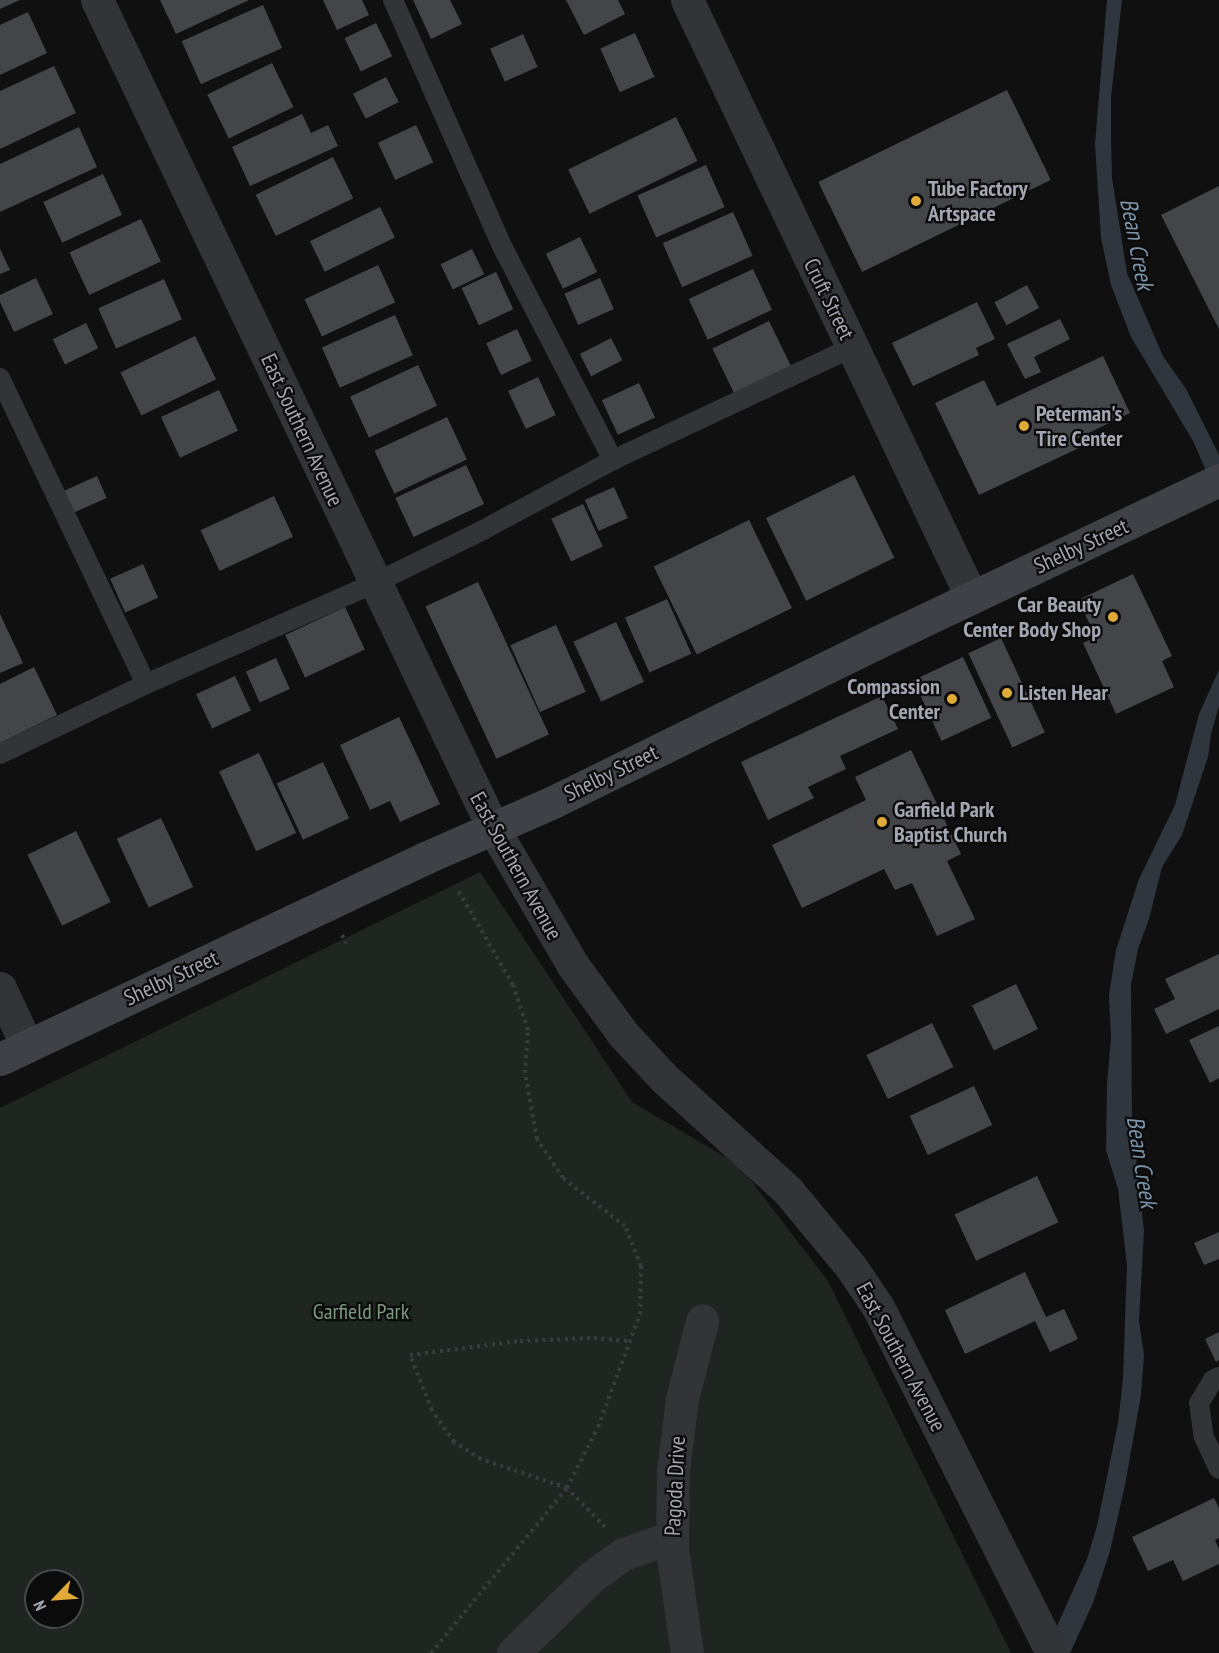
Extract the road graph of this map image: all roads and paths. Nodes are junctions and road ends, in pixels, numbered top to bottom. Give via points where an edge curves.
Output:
1 (97, 0) edge
2 (393, 0) edge
3 (687, 0) edge
4 (852, 347) junction
5 (0, 378) edge
6 (612, 460) junction
7 (1219, 480) edge
8 (375, 584) junction
9 (972, 598) junction
10 (146, 684) junction
11 (0, 754) edge
12 (493, 828) junction
13 (458, 890) dead end
14 (0, 988) edge
15 (14, 1052) edge
16 (702, 1321) dead end
17 (630, 1341) junction
18 (1219, 1377) edge
19 (1219, 1469) edge
20 (567, 1488) junction
21 (672, 1537) junction
22 (623, 1554) junction
23 (431, 1653) edge
24 (513, 1653) edge
25 (687, 1653) edge
26 (1052, 1653) edge

1 - 8 street, East Southern Avenue
2 - 6 lane via 503,248
3 - 4 street, Cruft Street
4 - 6 lane
4 - 9 street, Cruft Street
5 - 10 lane
6 - 8 lane
7 - 9 main road, Shelby Street
8 - 10 lane
8 - 12 street, East Southern Avenue
9 - 12 main road, Shelby Street
10 - 11 lane
12 - 15 main road, Shelby Street
12 - 26 street, East Southern Avenue via 572,964 623,1034 664,1078 788,1191 852,1267 878,1307
13 - 17 path via 513,985 528,1030 525,1073 537,1139 563,1178 625,1226 641,1266 640,1314
14 - 15 street
16 - 21 street, Pagoda Drive via 676,1435
17 - 20 path via 598,1427
17 - 20 path via 520,1341 410,1355 432,1410 454,1442 481,1459
18 - 19 lane via 1199,1403 1204,1437
20 - 22 path via 601,1520
20 - 23 path
21 - 22 street
21 - 25 street, Pagoda Drive
22 - 24 street via 590,1578

